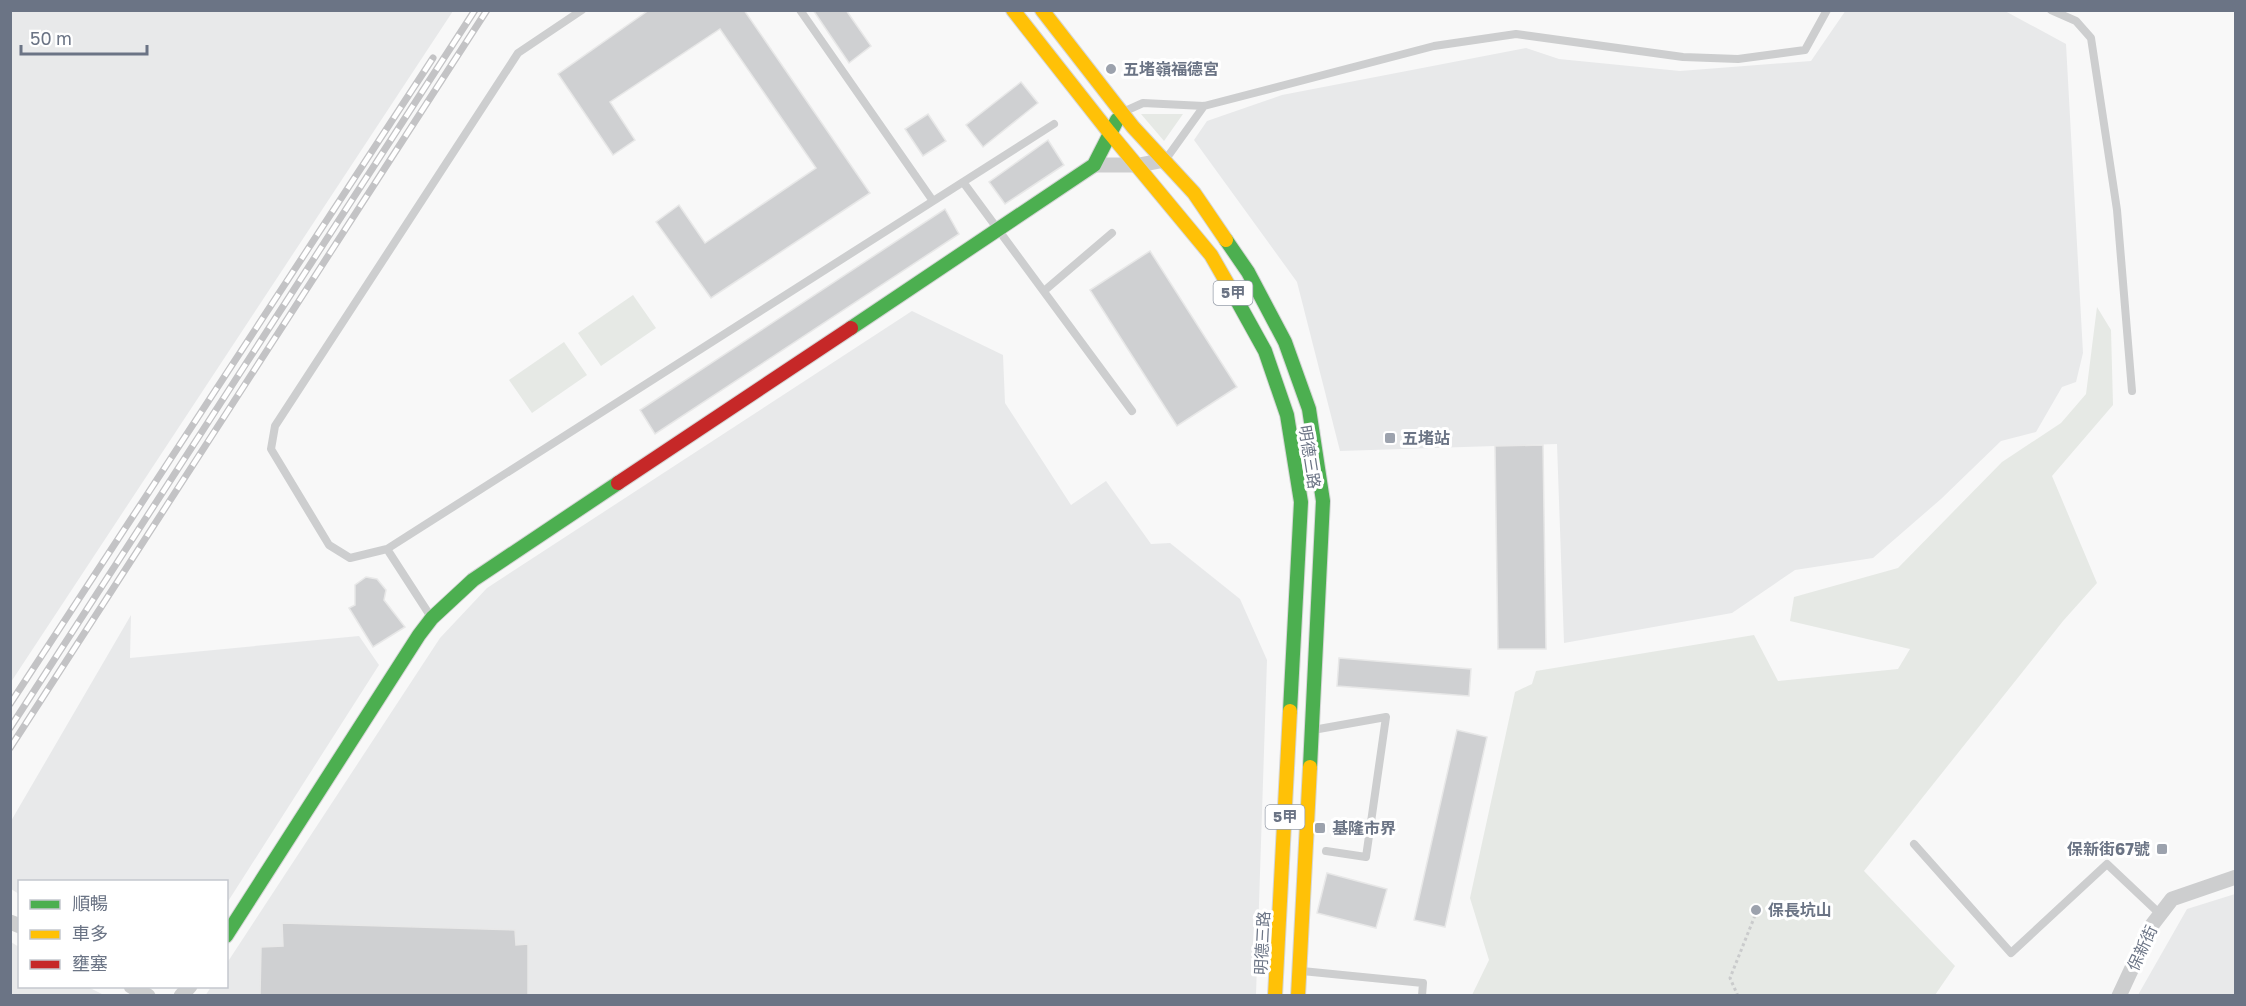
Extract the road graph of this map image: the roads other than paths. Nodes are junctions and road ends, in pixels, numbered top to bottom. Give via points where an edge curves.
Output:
1 (582, 10) edge
2 (800, 10) edge
3 (1013, 10) edge
4 (1042, 10) edge
5 (1827, 10) edge
6 (2051, 10) edge
7 (1204, 106) junction
8 (1122, 112) junction
9 (1054, 124) dead end
10 (1109, 132) junction
11 (1165, 160) junction
12 (1094, 165) junction
13 (1139, 165) junction
14 (963, 182) junction
15 (933, 201) junction
16 (998, 229) junction
17 (1112, 232) dead end
18 (1044, 291) junction
19 (2132, 391) dead end
20 (1132, 411) dead end
21 (387, 549) junction
22 (432, 618) junction
23 (1290, 729) junction
24 (1313, 730) junction
25 (1914, 844) dead end
26 (1326, 851) dead end
27 (2235, 877) edge
28 (2160, 914) junction
29 (228, 933) edge
30 (1299, 971) junction
31 (133, 988) edge
32 (148, 996) edge
33 (1275, 996) edge
34 (1298, 996) edge
35 (1422, 996) edge
36 (2119, 996) edge

1 - 21 lane via 518,53 275,426 271,449 329,545 350,558
2 - 15 lane
3 - 10 main road, 明德三路 / 5甲
4 - 8 main road, 明德三路 / 5甲
5 - 7 lane via 1804,50 1738,59 1683,57 1516,33 1434,46
6 - 19 lane via 2076,21 2091,38 2117,210
7 - 8 lane via 1143,103
7 - 11 lane
8 - 10 main road
8 - 11 main road, 明德三路 / 5甲
9 - 14 lane
10 - 12 main road
10 - 13 main road, 明德三路 / 5甲
11 - 13 street
11 - 24 main road, 明德三路 / 5甲 via 1194,193 1248,272 1285,342 1309,409 1323,501
12 - 13 street
12 - 16 main road
13 - 23 main road, 明德三路 / 5甲 via 1212,255 1265,351 1287,415 1301,502
14 - 15 lane
14 - 16 lane
15 - 21 lane
16 - 18 lane
16 - 22 main road via 473,580
17 - 18 lane
18 - 20 lane
21 - 22 lane
22 - 29 main road
23 - 24 main road
23 - 33 main road, 明德三路 / 5甲
24 - 26 lane via 1386,717 1366,857
24 - 30 main road, 明德三路 / 5甲
25 - 28 lane via 2011,953 2107,864
27 - 28 street, 保新街 via 2172,899
28 - 36 street, 保新街
30 - 34 main road, 明德三路 / 5甲
30 - 35 lane via 1423,983
31 - 32 street

